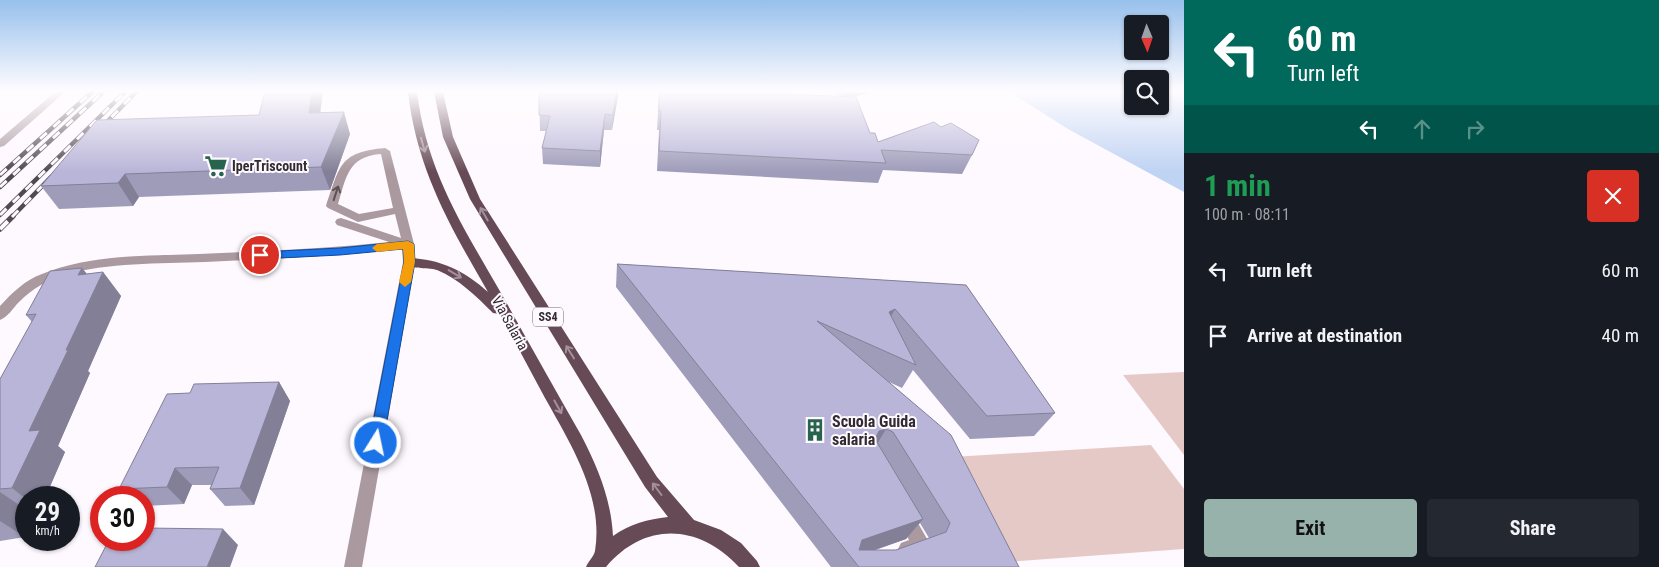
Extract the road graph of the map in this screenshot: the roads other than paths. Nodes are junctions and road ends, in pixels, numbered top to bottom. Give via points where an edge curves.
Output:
1 (30, 118) edge
2 (416, 118) edge
3 (444, 118) edge
4 (0, 144) edge
5 (399, 210) junction
6 (358, 218) junction
7 (408, 244) junction
8 (409, 262) junction
9 (0, 315) edge
10 (509, 320) junction
11 (896, 502) edge
12 (688, 526) junction
13 (893, 554) edge
14 (599, 560) edge
15 (353, 567) edge
16 (751, 567) edge

1 - 4 street
2 -> 10 main road, Via Salaria / SS4 via 428,164 452,219
12 -> 3 main road, SS4 via 651,482 475,199 448,137
5 - 6 street
6 -> 5 street via 332,206 347,168 363,153 385,151
5 - 7 street
6 - 7 street via 341,222
7 - 8 street
7 - 9 street via 340,252 145,261 77,269 32,284
8 -> 10 main road via 424,261 449,269 475,287
8 - 15 street
10 -> 14 main road, Via Salaria / SS4 via 593,475 605,525
11 - 13 street via 921,544
12 - 14 main road via 659,524 628,534
12 - 16 main road via 715,535 741,554

